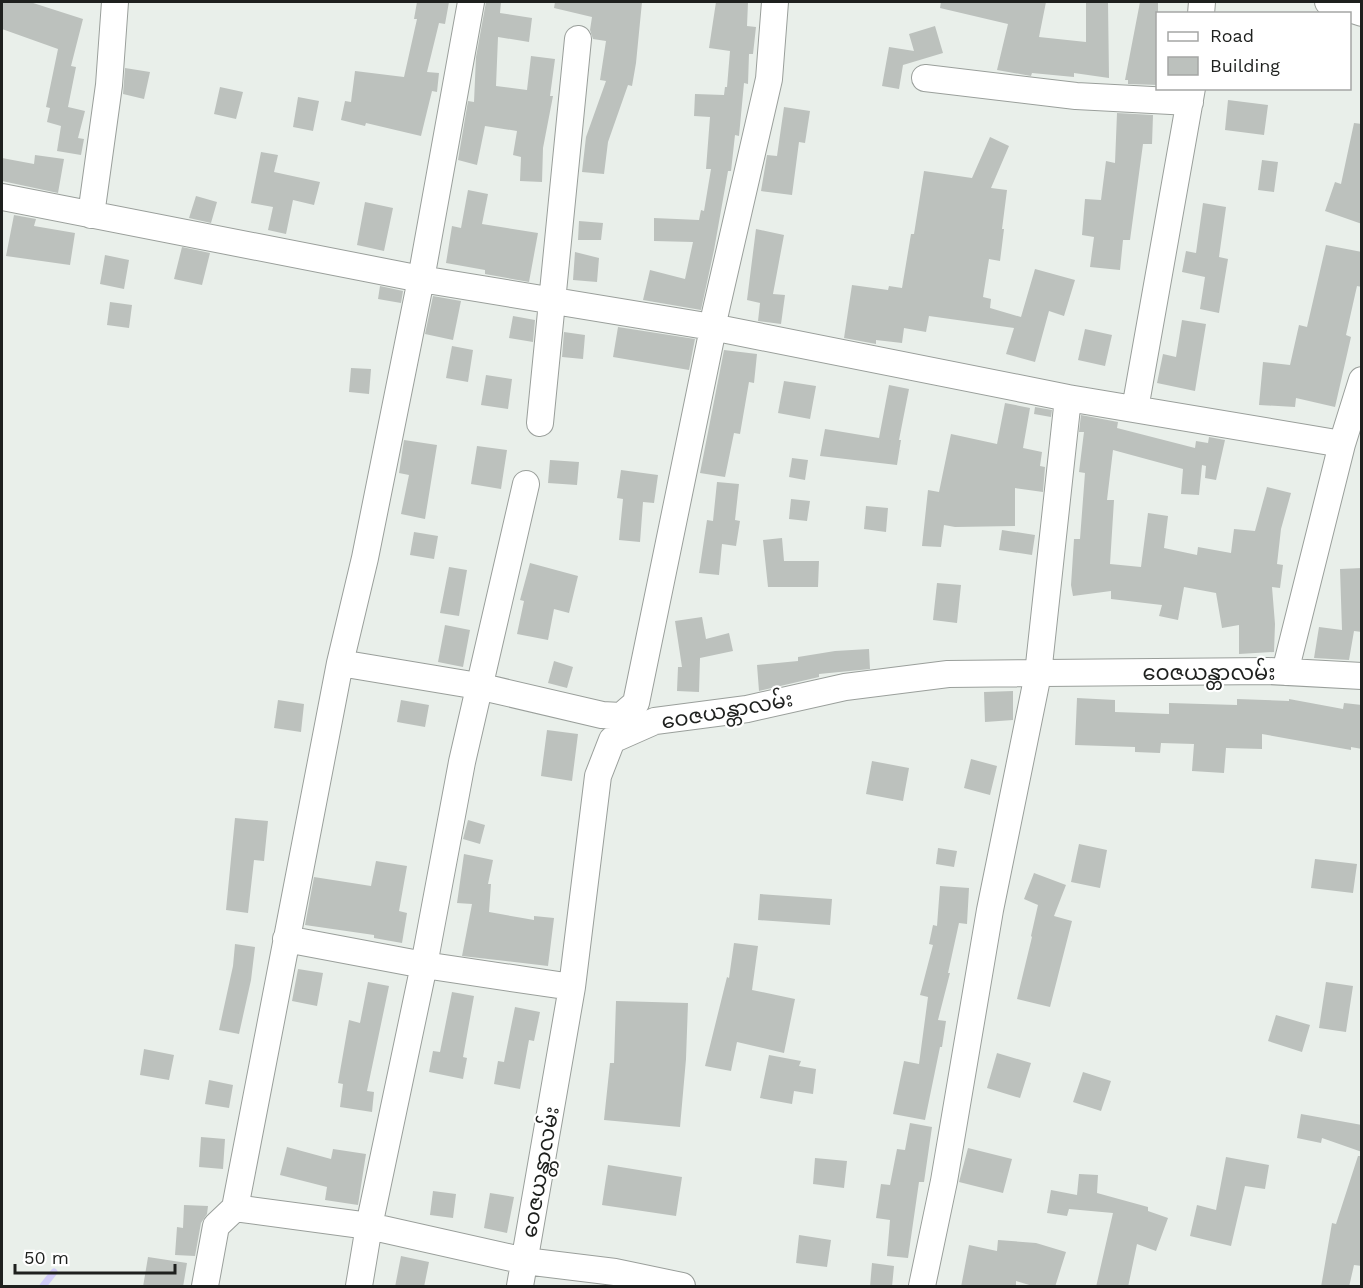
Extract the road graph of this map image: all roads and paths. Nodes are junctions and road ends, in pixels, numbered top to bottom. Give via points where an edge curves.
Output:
1 (115, 2) edge
2 (471, 2) edge
3 (776, 2) edge
4 (1328, 2) edge
5 (1362, 13) edge
6 (578, 39) dead end
7 (925, 78) dead end
8 (1191, 95) edge
9 (2, 197) edge
10 (91, 215) junction
11 (421, 279) junction
12 (552, 300) junction
13 (711, 327) junction
14 (1362, 380) edge
15 (1068, 398) junction
16 (1135, 409) junction
17 (540, 423) dead end
18 (1342, 444) junction
19 (526, 484) dead end
20 (340, 663) junction
21 (1285, 672) junction
22 (1038, 674) junction
23 (1362, 676) edge
24 (478, 686) junction
25 (286, 939) junction
26 (424, 965) junction
27 (572, 987) junction
28 (235, 1208) junction
29 (369, 1226) junction
30 (525, 1261) junction
31 (205, 1287) edge
32 (359, 1287) edge
33 (520, 1287) edge
34 (681, 1287) edge
35 (922, 1287) edge

1 - 10 street via 110,85
2 - 11 street
3 - 13 street via 769,79
4 - 5 street
6 - 12 street
7 - 8 street via 1076,96
8 - 16 street
9 - 10 street
10 - 11 street
11 - 12 street
11 - 20 street
12 - 13 street
12 - 17 street
13 - 15 street
13 - 24 street via 636,703 621,716 602,715
14 - 18 street
15 - 16 street
15 - 22 street
16 - 18 street
18 - 21 street
19 - 24 street
20 - 24 street
20 - 25 street
21 - 22 street, ဝေဇယန္တာလမ်း
21 - 23 street, ဝေဇယန္တာလမ်း
22 - 27 street, ဝေဇယန္တာလမ်း via 948,674 845,687 747,709 655,721 612,740 598,776
22 - 35 street via 990,910
24 - 26 street
25 - 26 street
25 - 28 street
26 - 27 street
26 - 29 street
27 - 30 street, ဝေဇယန္တာလမ်း
28 - 29 street
28 - 31 street via 216,1226
29 - 30 street
29 - 32 street
30 - 33 street, ဝေဇယန္တာလမ်း
30 - 34 street via 615,1272

